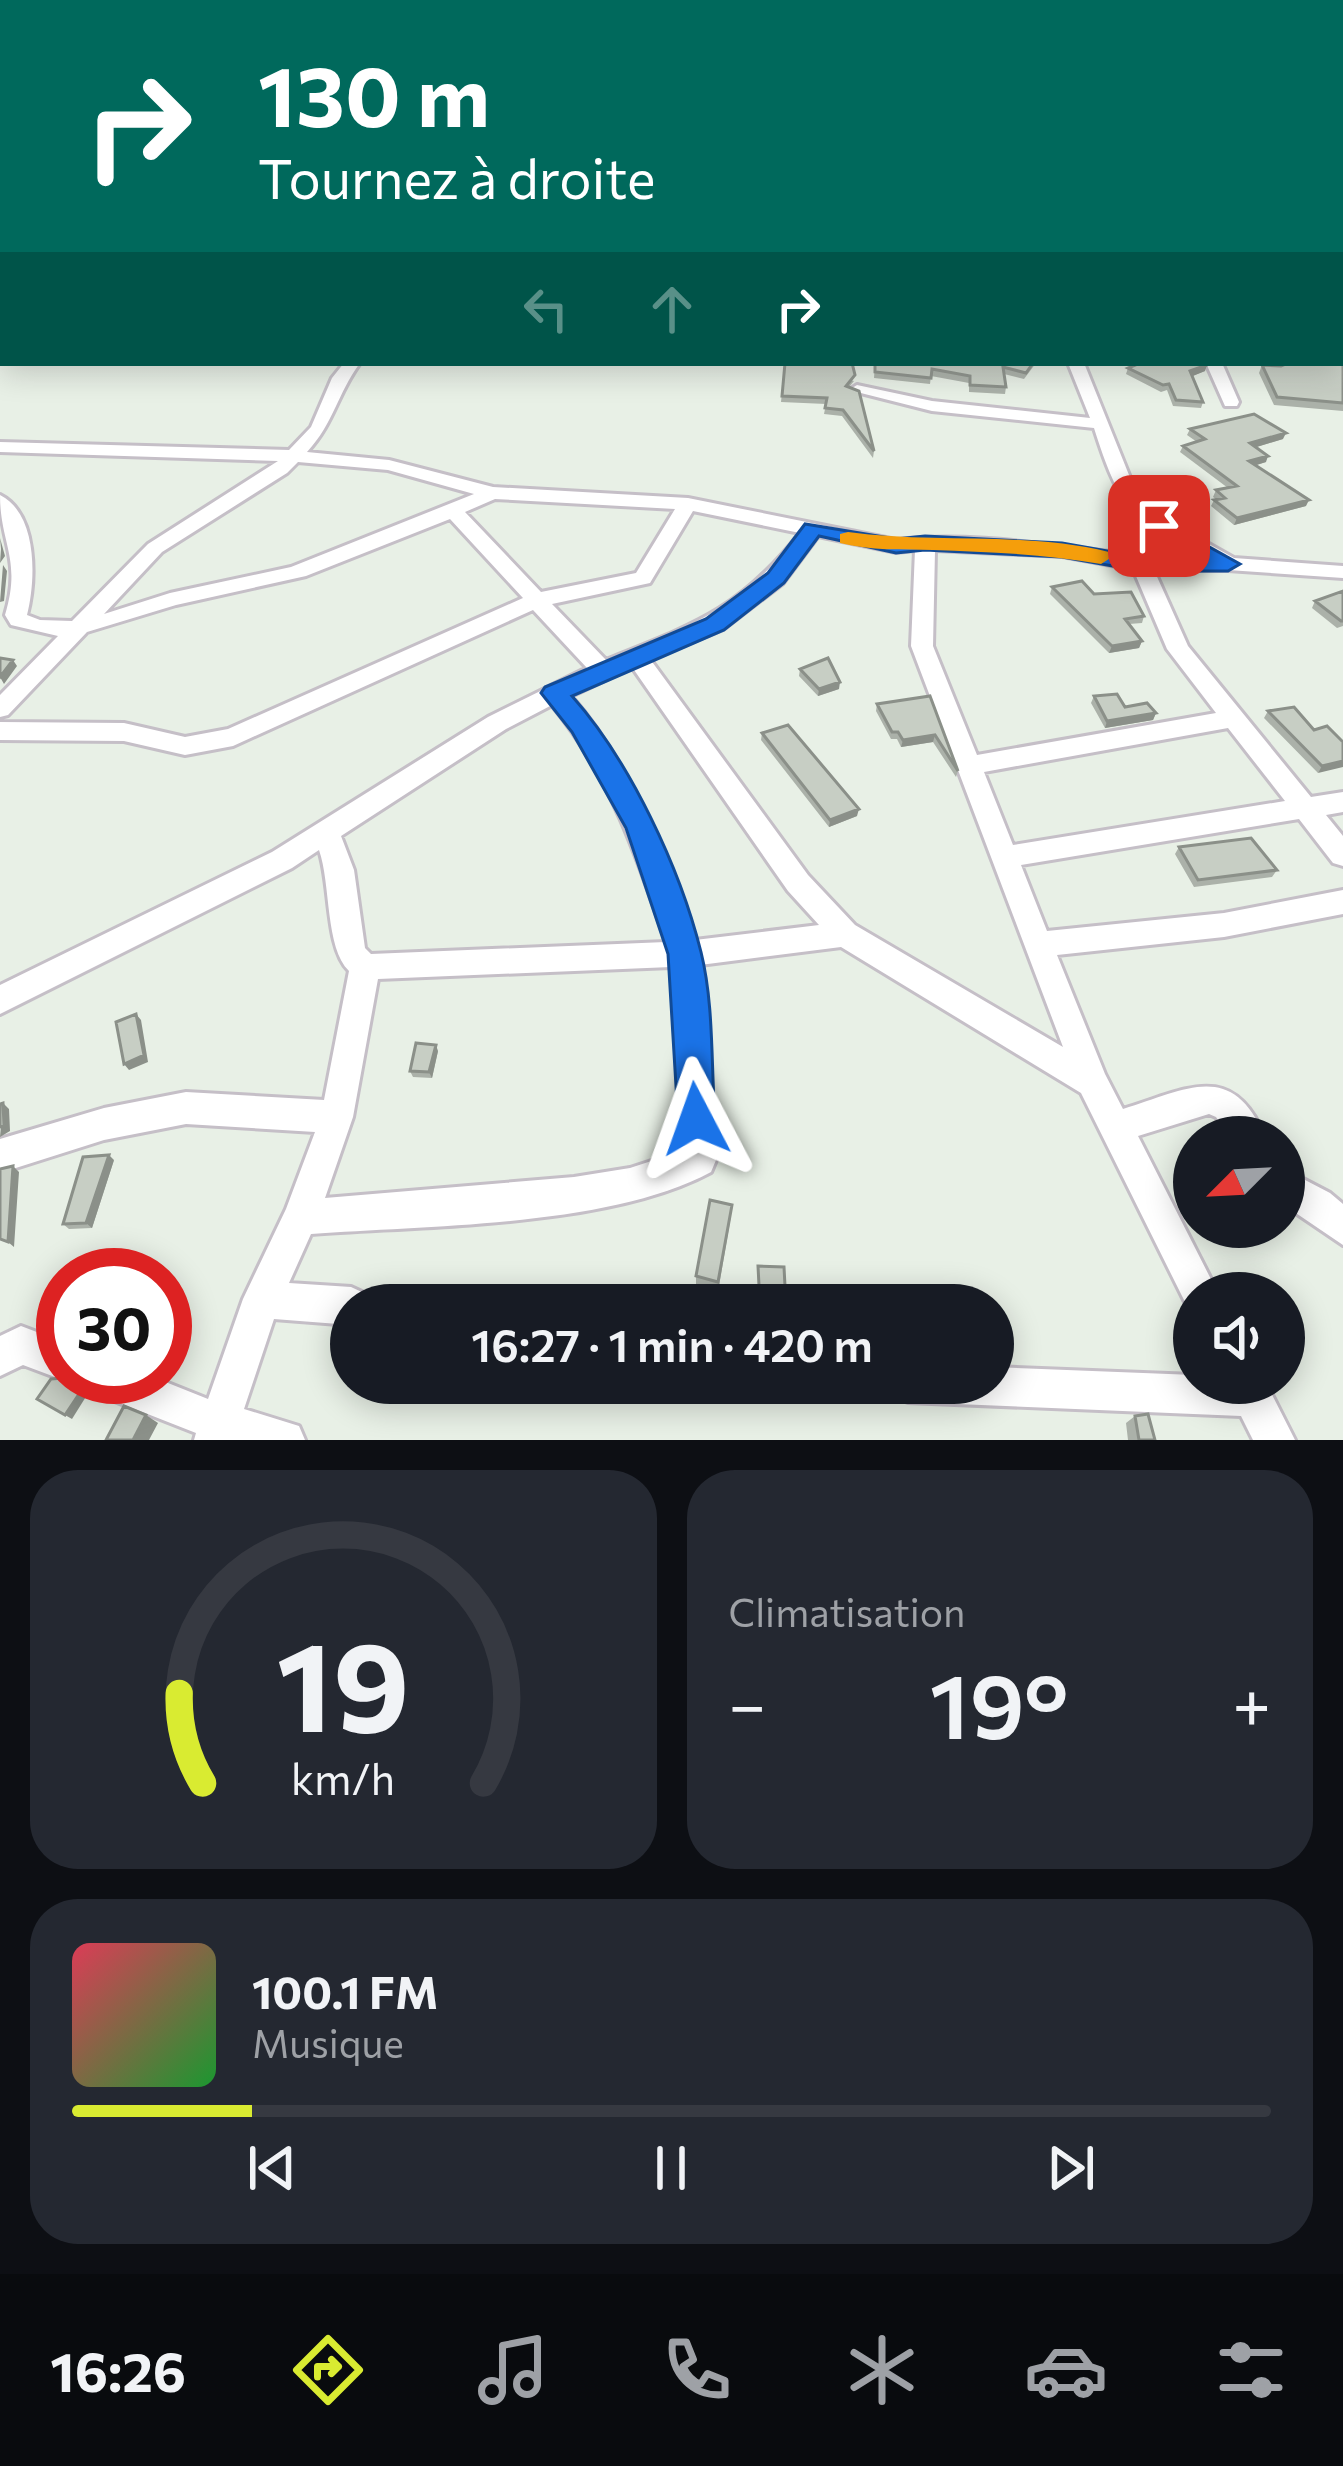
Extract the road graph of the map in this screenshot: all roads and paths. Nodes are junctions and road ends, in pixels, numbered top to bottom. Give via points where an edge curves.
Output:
1 (350, 366) edge
2 (1078, 366) edge
3 (1215, 366) edge
4 (857, 390) edge
5 (1232, 402) dead end
6 (1102, 424) junction
7 (3, 450) edge
8 (292, 456) junction
9 (492, 493) junction
10 (0, 501) edge
11 (688, 504) junction
12 (452, 510) junction
13 (813, 529) junction
14 (925, 543) junction
15 (1141, 564) junction
16 (1228, 564) junction
17 (1343, 572) edge
18 (537, 600) junction
19 (79, 628) junction
20 (638, 659) junction
21 (602, 670) junction
22 (555, 693) junction
23 (0, 709) edge
24 (1234, 718) junction
25 (0, 731) edge
26 (971, 765) junction
27 (1343, 802) edge
28 (1304, 811) junction
29 (326, 831) junction
30 (1343, 855) edge
31 (1006, 857) junction
32 (1343, 902) edge
33 (845, 934) junction
34 (1039, 944) junction
35 (685, 954) junction
36 (365, 967) junction
37 (0, 1000) edge
38 (1092, 1082) junction
39 (1234, 1116) edge
40 (337, 1118) junction
41 (1116, 1127) junction
42 (0, 1156) edge
43 (1305, 1197) edge
44 (301, 1217) junction
45 (1343, 1227) edge
46 (1189, 1272) edge
47 (262, 1299) junction
48 (330, 1304) edge
49 (36, 1350) edge
50 (0, 1357) edge
51 (1014, 1385) edge
52 (1173, 1388) edge
53 (159, 1404) edge
54 (1256, 1404) edge
55 (217, 1432) edge
56 (285, 1440) edge
57 (1275, 1440) edge

1 - 8 street via 320,429
2 - 6 street
3 - 5 street
4 - 6 street
6 - 16 street via 1135,506
7 - 8 street
8 - 9 street via 389,466
8 - 19 street via 256,489 155,548
9 - 11 street
9 - 12 street
10 - 19 street via 25,565 19,620
11 - 13 street
11 - 18 street via 643,578
12 - 18 street
12 - 19 street via 344,558
13 - 14 street via 896,546
13 - 20 street via 776,578 715,624
14 - 15 street via 1062,550
14 - 26 street via 922,646
15 - 16 street
15 - 24 street via 1178,649
16 - 17 street
18 - 21 street
18 - 25 street via 233,737 185,746 124,732
19 - 23 street
20 - 21 street
20 - 33 street via 799,883
21 - 22 street
22 - 29 street
22 - 35 street via 583,725 640,828
24 - 26 street
24 - 28 street
26 - 31 street
27 - 28 street
28 - 30 street
28 - 31 street
29 - 36 street via 351,954
29 - 37 street
31 - 34 street
32 - 34 street via 1224,925
33 - 35 street
33 - 38 street
34 - 38 street
35 - 36 street
35 - 44 street via 699,1160 691,1168 574,1195
36 - 40 street
38 - 41 street
39 - 41 street via 1210,1098
40 - 42 street via 186,1108
40 - 44 street
41 - 46 street
43 - 45 street
44 - 47 street
47 - 48 street
47 - 55 street
49 - 50 street via 22,1345
51 - 52 street
53 - 55 street
54 - 57 street
55 - 56 street

